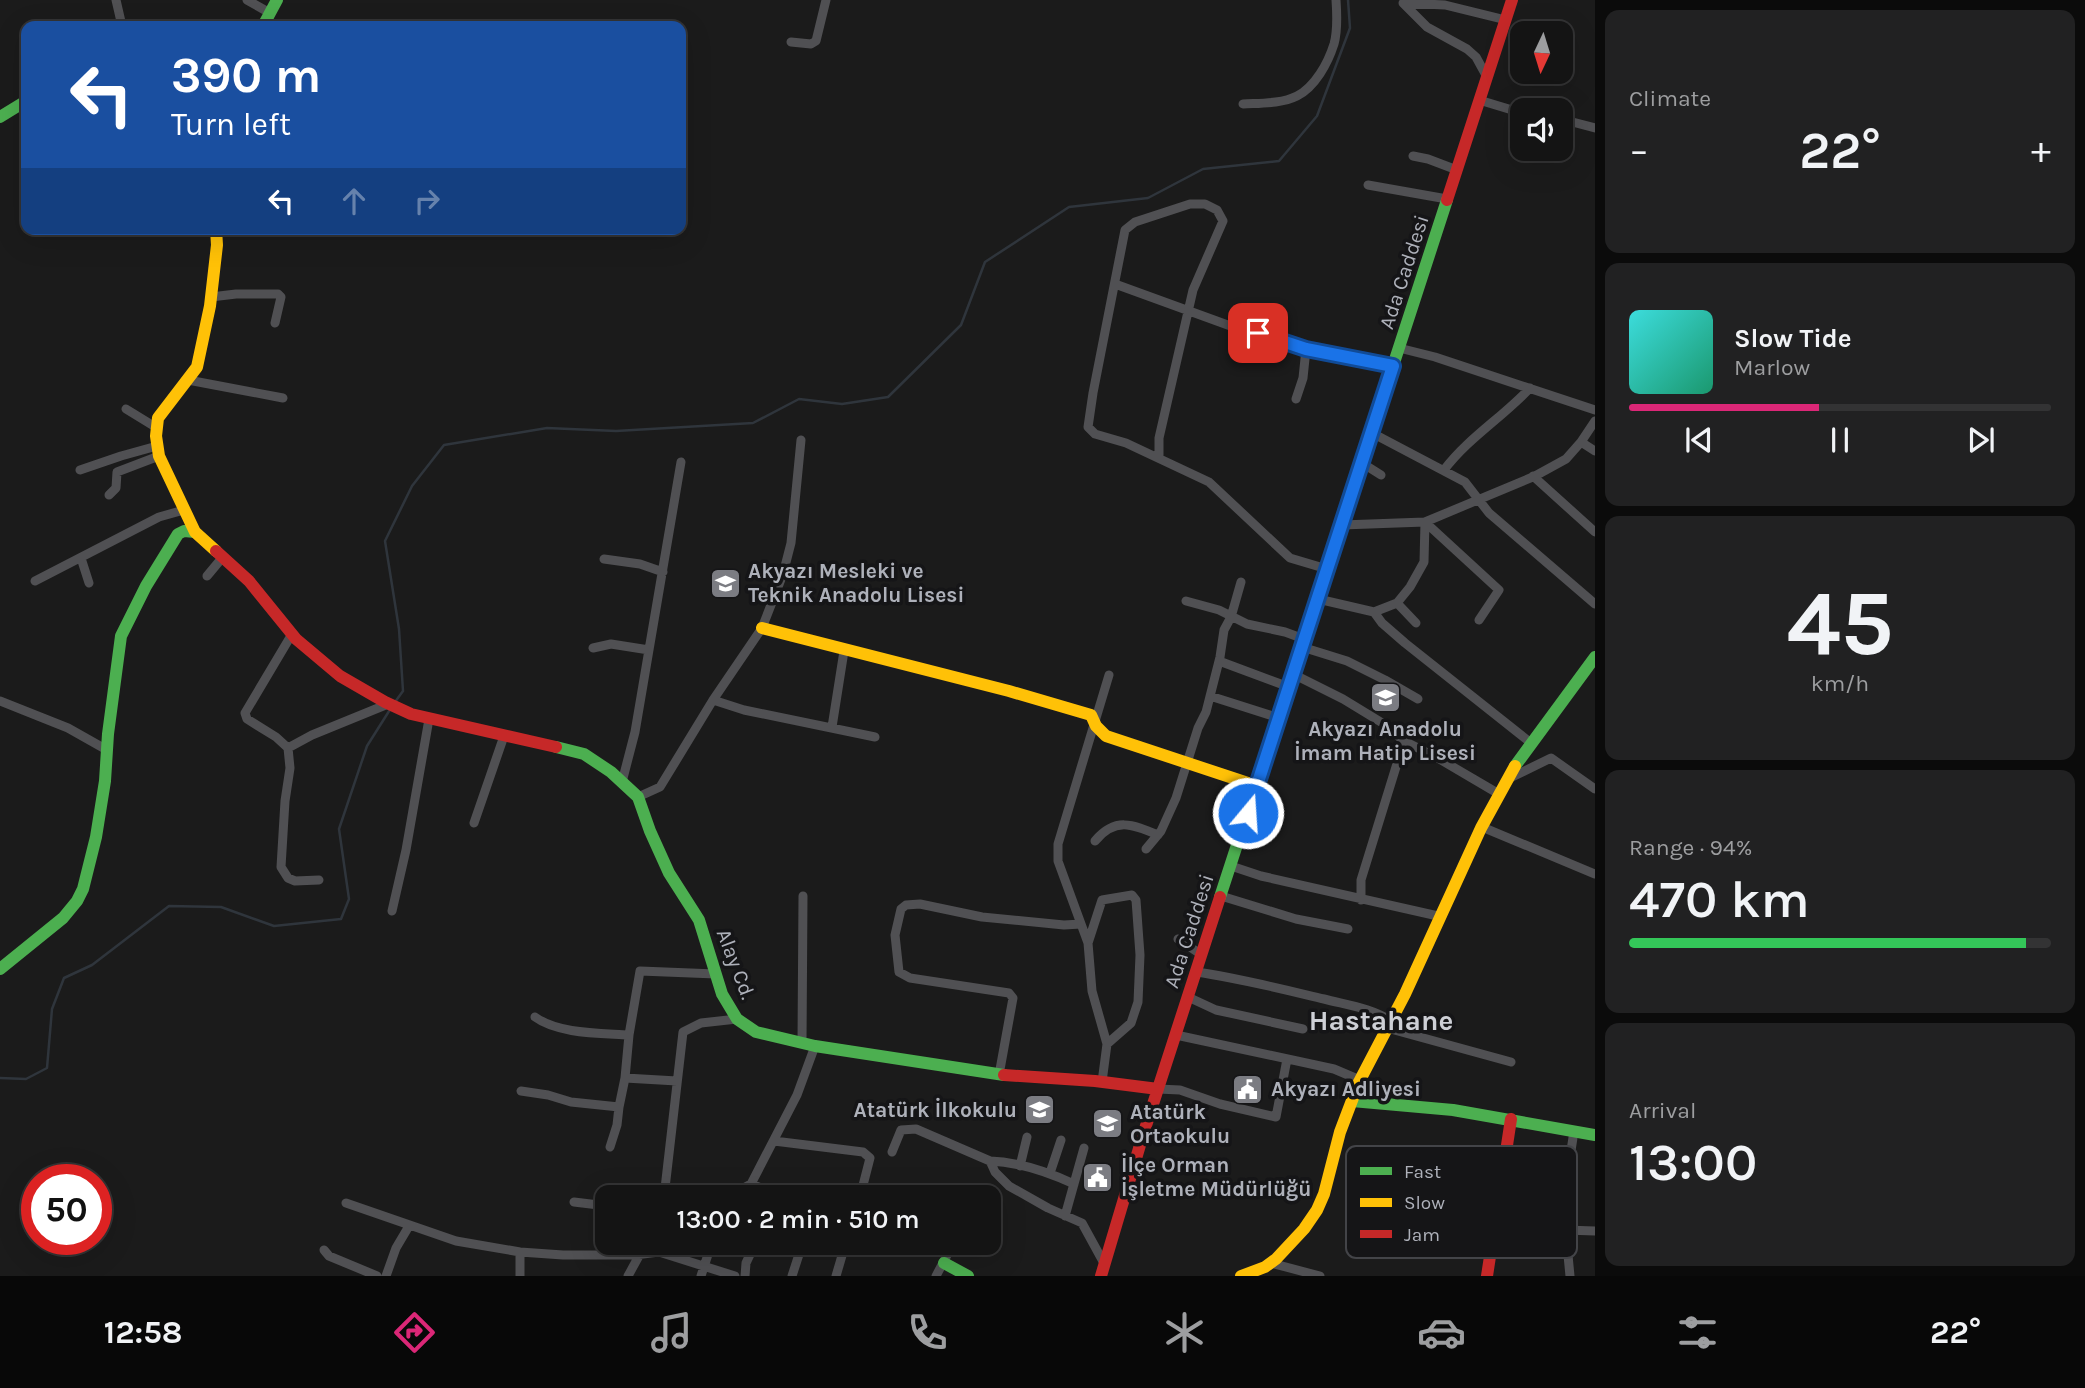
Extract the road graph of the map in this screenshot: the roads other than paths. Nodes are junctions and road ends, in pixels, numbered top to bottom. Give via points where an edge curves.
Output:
1 (116, 0) edge
2 (247, 0) edge
3 (277, 0) edge
4 (826, 0) edge
5 (1336, 0) edge
6 (1512, 0) edge
7 (270, 13) junction
8 (1506, 20) junction
9 (121, 21) edge
10 (266, 21) edge
11 (791, 42) dead end
12 (1487, 77) junction
13 (1479, 100) junction
14 (21, 104) edge
15 (1242, 104) dead end
16 (1510, 109) edge
17 (0, 117) edge
18 (1573, 122) edge
19 (1595, 128) edge
20 (1413, 156) dead end
21 (1457, 170) junction
22 (1368, 185) dead end
23 (1447, 199) junction
24 (216, 235) edge
25 (1115, 284) junction
26 (211, 297) junction
27 (1188, 311) junction
28 (275, 323) dead end
29 (1399, 348) junction
30 (1306, 349) junction
31 (1393, 366) junction
32 (188, 380) junction
33 (1530, 388) junction
34 (283, 398) dead end
35 (1296, 399) dead end
36 (126, 409) dead end
37 (1595, 410) edge
38 (1595, 421) edge
39 (157, 428) junction
40 (1371, 433) junction
41 (801, 440) dead end
42 (1581, 442) junction
43 (158, 451) junction
44 (1595, 451) edge
45 (1159, 457) junction
46 (681, 462) dead end
47 (1362, 463) junction
48 (80, 470) dead end
49 (1444, 470) junction
50 (1381, 475) dead end
51 (1533, 477) junction
52 (109, 495) dead end
53 (1478, 498) junction
54 (184, 510) junction
55 (1425, 522) junction
56 (1342, 525) junction
57 (195, 532) junction
58 (1595, 532) edge
59 (81, 558) junction
60 (222, 558) junction
61 (604, 559) dead end
62 (1327, 569) junction
63 (663, 572) junction
64 (207, 576) dead end
65 (35, 581) dead end
66 (1241, 582) dead end
67 (89, 583) dead end
68 (1318, 599) junction
69 (1186, 601) dead end
70 (1397, 603) junction
71 (1595, 604) edge
72 (1374, 612) junction
73 (1231, 617) junction
74 (1479, 620) dead end
75 (1416, 623) dead end
76 (762, 628) junction
77 (292, 634) junction
78 (1303, 643) junction
79 (593, 648) dead end
80 (649, 650) junction
81 (844, 651) junction
82 (1595, 657) edge
83 (1219, 662) junction
84 (1293, 674) junction
85 (1109, 675) dead end
86 (1289, 687) junction
87 (1210, 696) junction
88 (1418, 699) dead end
89 (713, 700) junction
90 (0, 701) edge
91 (386, 703) junction
92 (1279, 718) junction
93 (429, 719) junction
94 (1094, 721) junction
95 (832, 727) junction
96 (504, 736) junction
97 (875, 737) dead end
98 (1404, 741) junction
99 (1531, 743) junction
100 (288, 748) junction
101 (107, 750) junction
102 (1187, 763) junction
103 (1507, 779) junction
104 (622, 782) junction
105 (1257, 786) junction
106 (1595, 789) edge
107 (1499, 793) junction
108 (638, 797) junction
109 (474, 823) dead end
110 (1482, 827) junction
111 (1158, 835) junction
112 (1095, 841) dead end
113 (1146, 849) dead end
114 (1231, 866) junction
115 (1595, 874) edge
116 (318, 880) dead end
117 (803, 896) dead end
118 (1221, 896) junction
119 (1361, 900) junction
120 (392, 911) dead end
121 (1438, 916) junction
122 (1081, 924) junction
123 (1348, 929) dead end
124 (1178, 939) dead end
125 (1088, 943) junction
126 (1202, 955) junction
127 (0, 969) edge
128 (1196, 972) junction
129 (716, 974) junction
130 (1188, 997) junction
131 (535, 1017) dead end
132 (737, 1019) junction
133 (1389, 1025) junction
134 (1303, 1029) dead end
135 (629, 1035) junction
136 (1176, 1035) junction
137 (802, 1043) junction
138 (1107, 1044) junction
139 (815, 1046) junction
140 (1287, 1059) junction
141 (1511, 1062) dead end
142 (999, 1075) junction
143 (625, 1078) junction
144 (1360, 1080) junction
145 (677, 1081) junction
146 (1102, 1082) junction
147 (1158, 1089) junction
148 (521, 1091) dead end
149 (1352, 1101) junction
150 (619, 1107) junction
151 (1511, 1118) junction
152 (1574, 1130) junction
153 (1595, 1135) edge
154 (1027, 1137) dead end
155 (1061, 1140) dead end
156 (774, 1141) junction
157 (1507, 1146) edge
158 (1572, 1146) edge
159 (610, 1147) dead end
160 (1084, 1148) dead end
161 (892, 1152) dead end
162 (990, 1161) junction
163 (1020, 1166) junction
164 (1050, 1173) junction
165 (751, 1184) edge
166 (1074, 1184) junction
167 (665, 1185) edge
168 (863, 1185) edge
169 (574, 1202) dead end
170 (346, 1203) dead end
171 (595, 1205) edge
172 (1065, 1216) junction
173 (409, 1226) junction
174 (1577, 1230) edge
175 (1595, 1231) edge
176 (324, 1250) dead end
177 (520, 1252) junction
178 (595, 1255) edge
179 (639, 1255) edge
180 (678, 1255) edge
181 (708, 1255) edge
182 (750, 1255) edge
183 (799, 1255) edge
184 (842, 1255) edge
185 (942, 1255) edge
186 (948, 1255) edge
187 (946, 1258) junction
188 (1490, 1258) edge
189 (1568, 1258) edge
190 (1271, 1263) junction
191 (704, 1266) junction
192 (1103, 1270) edge
193 (377, 1276) edge
194 (386, 1276) edge
195 (520, 1276) edge
196 (628, 1276) edge
197 (701, 1276) edge
198 (735, 1276) edge
199 (745, 1276) edge
200 (792, 1276) edge
201 (836, 1276) edge
202 (936, 1276) edge
203 (968, 1276) edge
204 (1241, 1276) edge
205 (1320, 1276) edge
206 (1487, 1276) edge
207 (1570, 1276) edge

1 - 9 street
2 - 7 street
3 - 7 street
4 - 11 street via 816,41
5 - 15 street via 1334,43 1312,85 1277,102
6 - 8 street, Ada Caddesi
7 - 10 street
8 - 12 street, Ada Caddesi
8 - 12 street via 1445,5 1403,2 1426,27 1476,57
12 - 13 street, Ada Caddesi
13 - 16 street
13 - 21 street, Ada Caddesi
14 - 17 street
18 - 19 street
20 - 21 street
21 - 23 street, Ada Caddesi
22 - 23 street
23 - 29 street, Ada Caddesi
24 - 26 street
25 - 27 street
25 - 27 street via 1125,230 1135,222 1190,204 1205,204 1217,210 1223,221
25 - 45 street via 1088,427 1095,435
26 - 28 street via 278,294
26 - 32 street via 197,368
27 - 30 street
27 - 45 street via 1159,438
29 - 31 street, Ada Caddesi
29 - 33 street
30 - 31 street
30 - 35 street
31 - 40 street, Ada Caddesi
32 - 34 street
32 - 39 street via 158,418
33 - 37 street
33 - 49 street
36 - 39 street
38 - 42 street
39 - 43 street
40 - 47 street, Ada Caddesi
40 - 49 street
41 - 76 street via 791,543
42 - 44 street
42 - 51 street via 1566,459
43 - 48 street
43 - 52 street via 117,472 116,488
43 - 54 street, Alay Cd.
45 - 62 street via 1209,482 1290,558
46 - 63 street
47 - 50 street
47 - 56 street, Ada Caddesi
49 - 53 street via 1465,482
51 - 53 street
51 - 58 street
53 - 55 street
53 - 71 street via 1489,513
54 - 57 street, Alay Cd.
54 - 59 street via 159,517
55 - 56 street
55 - 70 street via 1424,562
55 - 74 street via 1499,590
56 - 62 street, Ada Caddesi
57 - 60 street, Alay Cd.
57 - 101 street via 177,534 121,636
59 - 65 street
59 - 67 street
60 - 64 street
60 - 77 street, Alay Cd. via 249,582
61 - 63 street
62 - 68 street, Ada Caddesi
63 - 80 street
66 - 73 street
68 - 72 street
68 - 78 street, Ada Caddesi
69 - 73 street
70 - 72 street
70 - 75 street
72 - 99 street via 1414,650
73 - 78 street via 1285,632
73 - 83 street via 1224,629
76 - 81 street
76 - 89 street
77 - 91 street, Alay Cd. via 340,676
77 - 100 street via 245,713
78 - 84 street, Ada Caddesi
78 - 88 street
79 - 80 street via 611,644
80 - 104 street
81 - 94 street via 1051,702 1091,715
81 - 95 street
82 - 99 street
83 - 86 street
83 - 87 street
84 - 86 street, Ada Caddesi
84 - 98 street via 1343,699
85 - 94 street
86 - 92 street, Ada Caddesi
87 - 92 street
87 - 102 street
89 - 95 street
89 - 108 street via 660,787
90 - 101 street via 68,728
91 - 93 street, Alay Cd.
91 - 100 street
92 - 105 street, Ada Caddesi
93 - 96 street, Alay Cd.
93 - 120 street
94 - 102 street via 1106,736
94 - 122 street via 1058,844 1059,861
95 - 97 street
96 - 104 street, Alay Cd. via 584,754
96 - 109 street
98 - 107 street
98 - 119 street via 1361,880
99 - 103 street
100 - 116 street via 281,867 295,881
101 - 127 street via 96,837 78,901
102 - 105 street
102 - 111 street
103 - 106 street via 1551,758
103 - 107 street
104 - 108 street, Alay Cd.
105 - 114 street, Ada Caddesi
107 - 110 street
108 - 129 street, Alay Cd. via 669,873 699,920
110 - 115 street
110 - 121 street
111 - 112 street via 1123,824 1111,826
111 - 113 street
114 - 118 street, Ada Caddesi
114 - 119 street
117 - 137 street
118 - 123 street
118 - 126 street, Ada Caddesi
119 - 121 street
121 - 133 street
122 - 125 street
122 - 142 street via 982,916 920,904 901,909 895,935 899,972 910,978 1009,993 1013,998
124 - 126 street
125 - 138 street via 1092,991
125 - 138 street via 1102,900 1132,895 1140,955 1139,1002 1131,1023
126 - 128 street, Ada Caddesi
128 - 130 street, Ada Caddesi
128 - 133 street via 1380,1014
129 - 132 street, Alay Cd.
129 - 135 street via 640,971
130 - 134 street via 1216,1010
130 - 136 street, Ada Caddesi
131 - 135 street via 561,1028
132 - 137 street, Alay Cd. via 756,1032
132 - 145 street via 701,1023 683,1032
133 - 141 street
133 - 144 street
135 - 143 street
136 - 140 street
136 - 147 street, Ada Caddesi
137 - 139 street, Alay Cd.
138 - 146 street
139 - 142 street, Alay Cd.
139 - 156 street
140 - 144 street
140 - 147 street via 1276,1117 1180,1090
142 - 146 street, Alay Cd.
143 - 145 street
143 - 150 street
144 - 149 street
145 - 167 street
146 - 147 street, Alay Cd.
147 - 192 street, Ada Caddesi
148 - 150 street
149 - 151 street
149 - 190 street via 1313,1217
150 - 159 street
151 - 152 street
151 - 157 street
152 - 153 street
152 - 158 street
154 - 163 street
155 - 164 street
156 - 165 street
156 - 168 street via 863,1152 870,1158
160 - 166 street
161 - 162 street via 901,1130 916,1129
162 - 163 street
162 - 172 street via 1009,1186
163 - 164 street
164 - 166 street
166 - 172 street
169 - 171 street
170 - 173 street
172 - 192 street via 1082,1223
173 - 177 street via 456,1241
173 - 194 street
174 - 175 street
176 - 193 street
177 - 178 street
177 - 195 street
179 - 196 street
180 - 191 street
181 - 191 street
182 - 199 street
183 - 200 street
184 - 201 street
185 - 187 street
186 - 187 street
187 - 202 street
187 - 203 street
188 - 206 street
189 - 207 street
190 - 204 street
190 - 205 street
191 - 197 street
191 - 198 street

